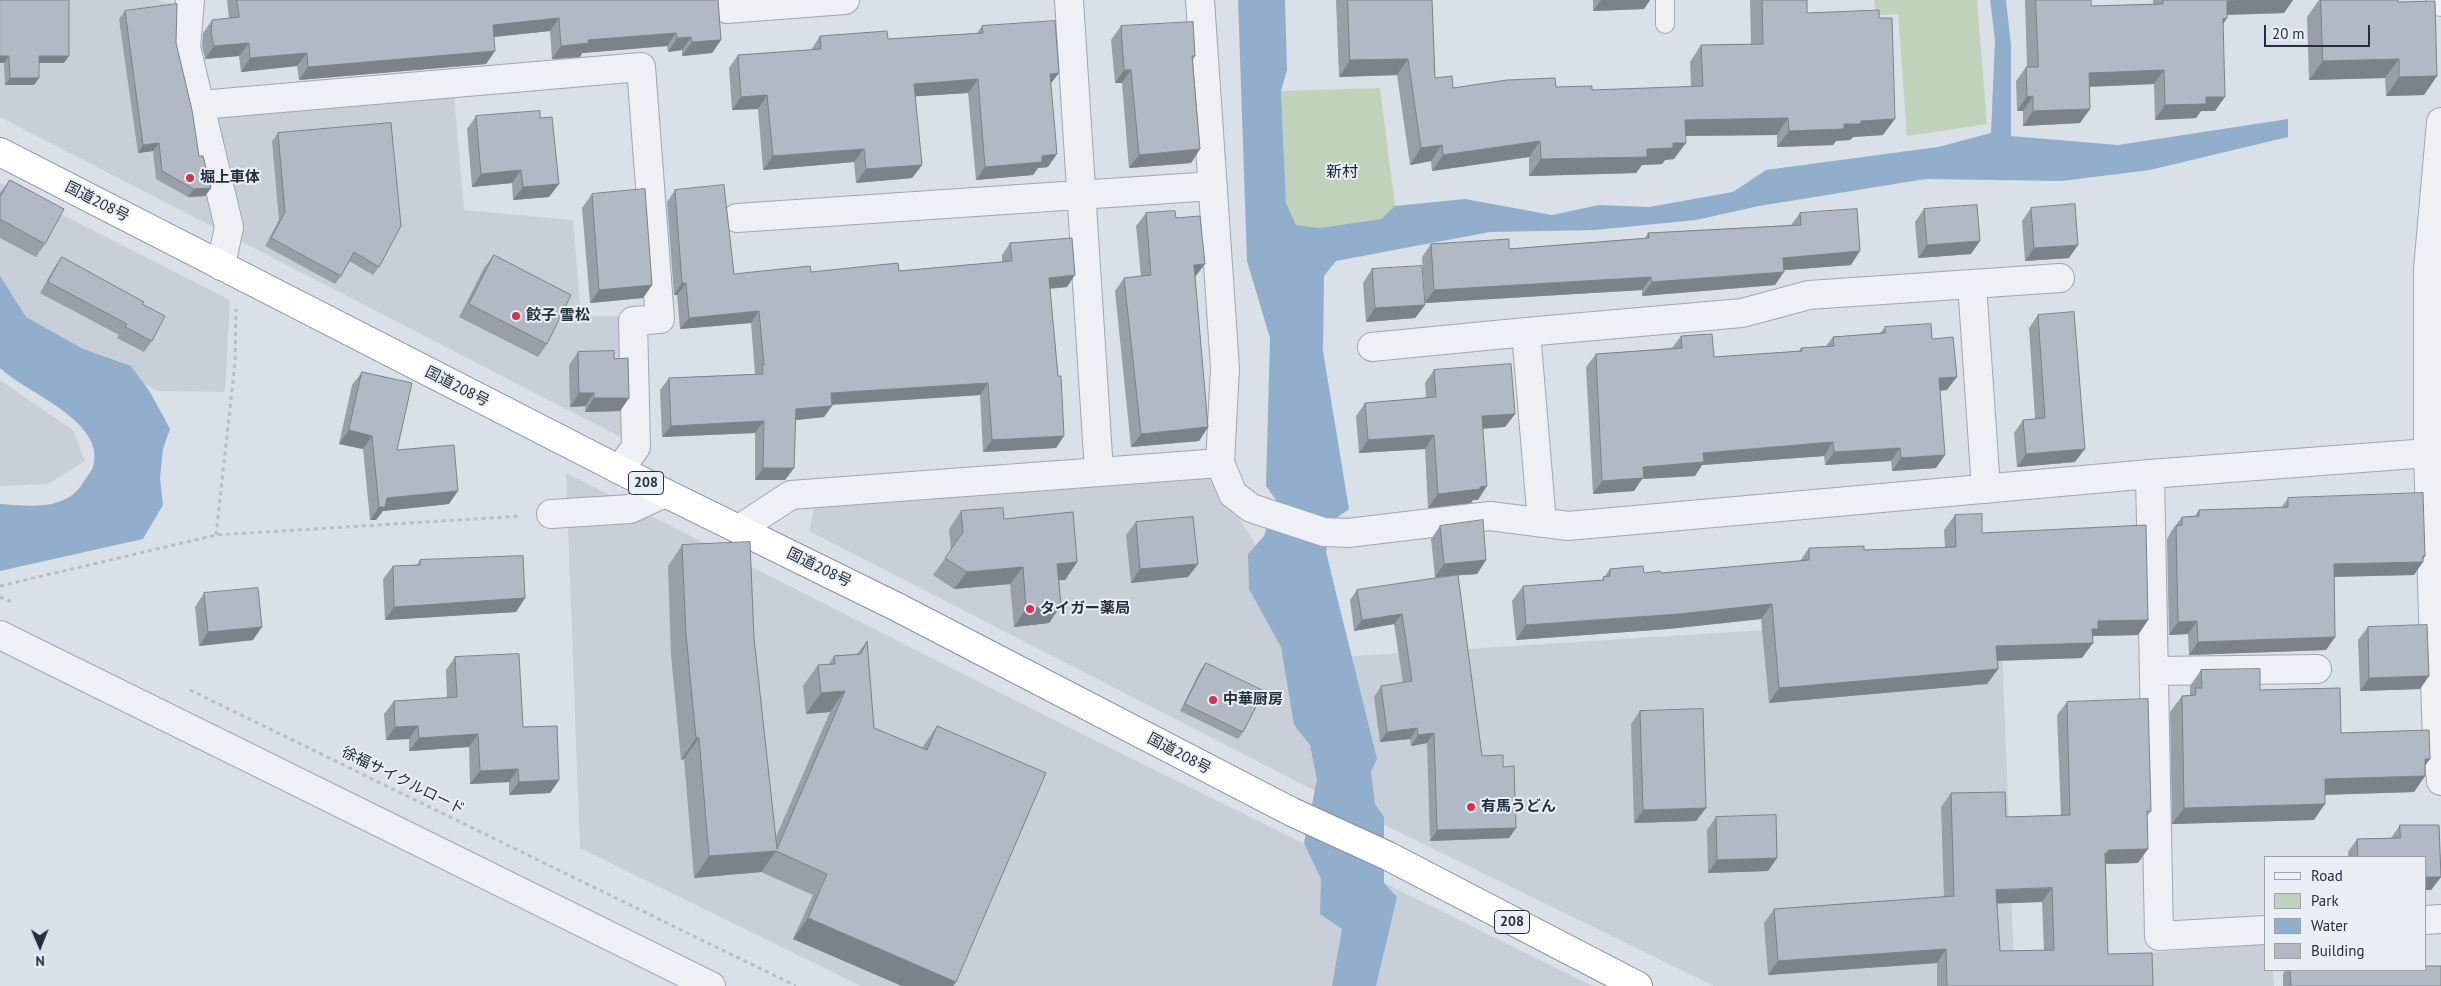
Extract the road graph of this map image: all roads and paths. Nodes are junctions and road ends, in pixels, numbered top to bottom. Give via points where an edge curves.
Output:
1 (190, 0) edge
2 (844, 0) edge
3 (1069, 0) edge
4 (1200, 0) edge
5 (1665, 0) edge
6 (727, 9) dead end
7 (1665, 24) dead end
8 (200, 105) junction
9 (2441, 122) edge
10 (0, 152) edge
11 (1213, 186) junction
12 (1081, 194) junction
13 (737, 218) dead end
14 (221, 266) junction
15 (2060, 278) dead end
16 (247, 280) junction
17 (1972, 284) junction
18 (1526, 332) junction
19 (1372, 347) dead end
20 (2435, 384) edge
21 (2428, 453) junction
22 (1220, 463) junction
23 (619, 470) junction
24 (1099, 472) junction
25 (2150, 474) junction
26 (1986, 490) junction
27 (665, 493) junction
28 (551, 514) joint
29 (1542, 523) junction
30 (739, 529) junction
31 (216, 535) junction
32 (2437, 581) edge
33 (0, 586) edge
34 (0, 597) edge
35 (18, 606) dead end
36 (0, 635) edge
37 (2317, 670) dead end
38 (2154, 671) junction
39 (188, 689) dead end
40 (2441, 781) edge
41 (2441, 919) edge
42 (2426, 920) edge
43 (2264, 930) edge
44 (711, 986) edge
45 (796, 986) edge
46 (1638, 986) edge

1 - 8 street via 186,47
2 - 6 street
3 - 12 street
4 - 11 street
5 - 7 lane
8 - 14 street via 229,227
8 - 23 street via 641,67 660,319 633,321 636,447
9 - 20 street via 2428,269
10 - 14 highway, 国道208号 / 208
11 - 12 street
11 - 22 street via 1225,368
12 - 13 street
12 - 24 street
14 - 16 highway, 国道208号 / 208
15 - 17 street
16 - 23 highway, 国道208号 / 208
16 - 31 path via 236,299 235,363
17 - 18 street via 1809,295 1742,313
17 - 26 street
18 - 19 street
18 - 29 street
20 - 21 street
21 - 25 street
21 - 32 street
22 - 24 street
22 - 29 street via 1233,494 1251,508 1324,532 1348,533 1490,516
23 - 27 highway, 国道208号 / 208
24 - 30 street via 791,495
25 - 26 street
25 - 38 street
26 - 29 street via 1568,526
27 - 28 street via 630,509
27 - 30 highway, 国道208号 / 208
28 - 31 path
30 - 46 highway, 国道208号 / 208 via 898,607 1292,812 1388,856
31 - 33 path
32 - 40 street via 2437,744
34 - 35 path
36 - 44 street
37 - 38 street
38 - 43 street via 2159,936
39 - 45 path, 徐福サイクルロード
41 - 42 street

